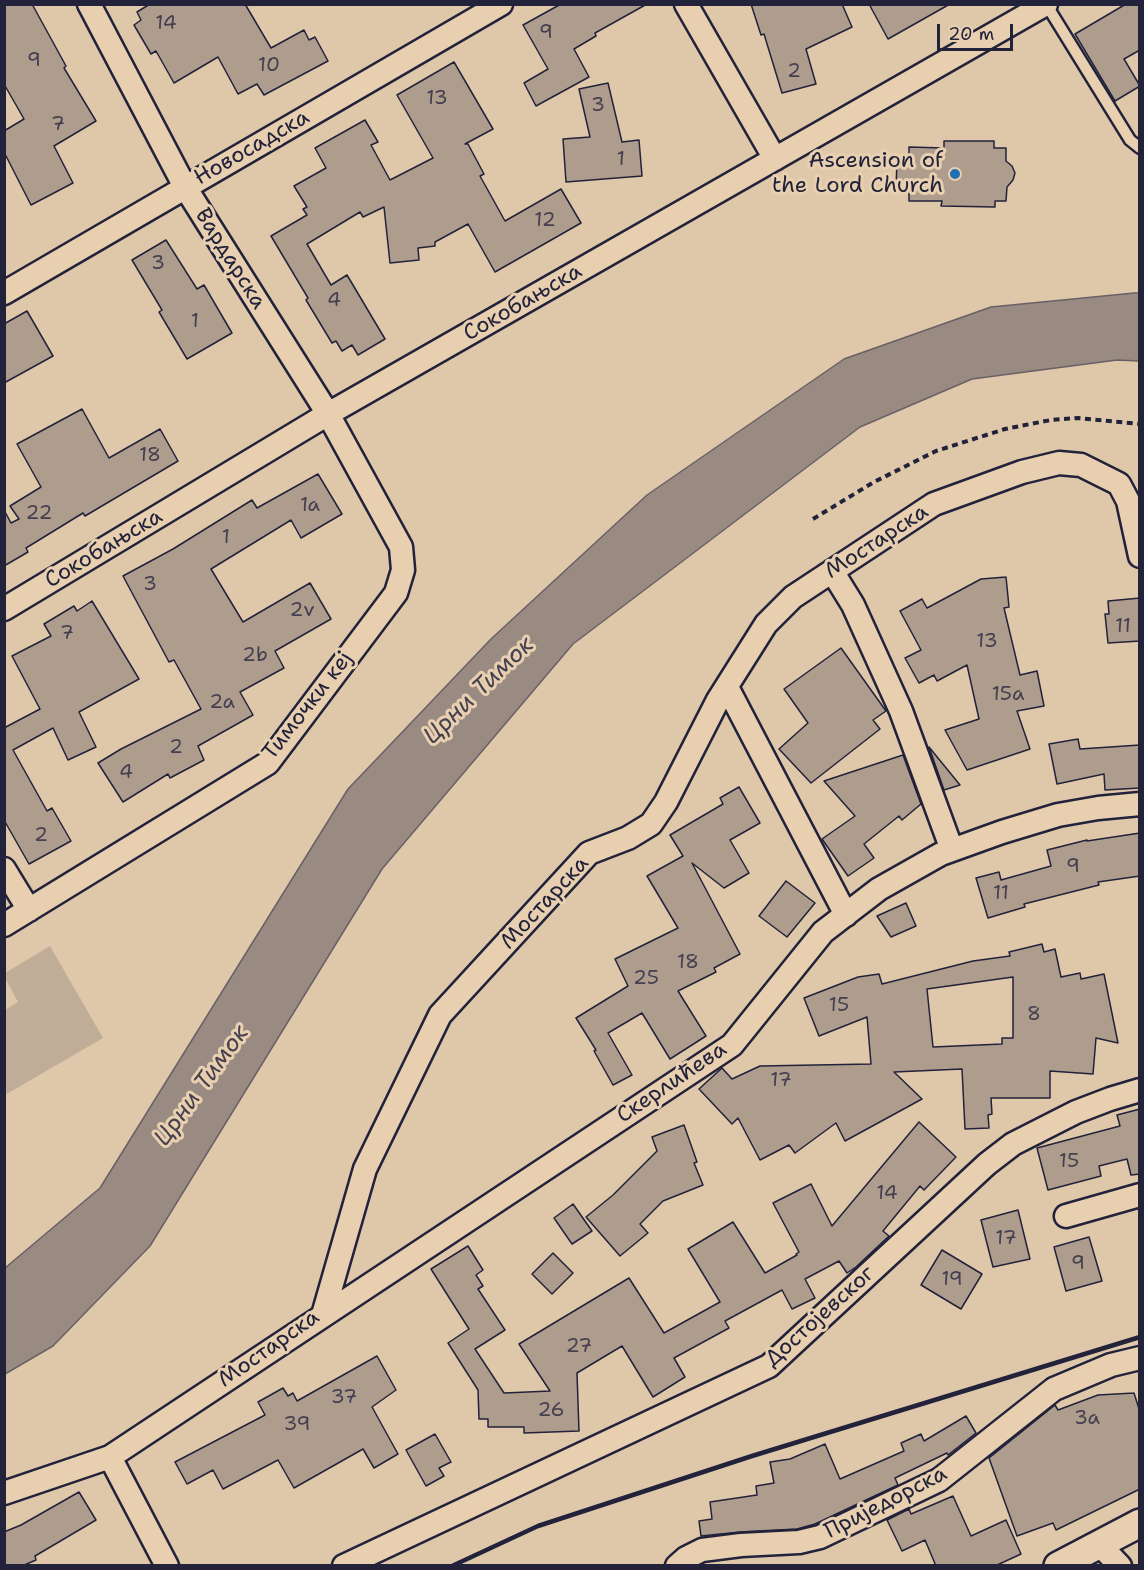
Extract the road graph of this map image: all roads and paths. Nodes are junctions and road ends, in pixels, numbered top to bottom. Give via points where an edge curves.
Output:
1 (89, 4) edge
2 (501, 4) edge
3 (686, 4) edge
4 (1046, 4) edge
5 (1140, 148) edge
6 (775, 159) junction
7 (185, 187) junction
8 (4, 293) edge
9 (328, 414) junction
10 (1140, 424) edge
11 (813, 519) dead end
12 (1140, 556) edge
13 (832, 571) junction
14 (4, 609) edge
15 (727, 687) junction
16 (1140, 804) edge
17 (952, 850) junction
18 (4, 869) edge
19 (29, 910) junction
20 (846, 915) junction
21 (4, 924) edge
22 (1140, 1090) edge
23 (1140, 1195) edge
24 (1066, 1216) dead end
25 (323, 1315) junction
26 (1140, 1358) edge
27 (110, 1457) junction
28 (4, 1493) edge
29 (1140, 1523) edge
30 (1098, 1543) junction
31 (167, 1566) edge
32 (344, 1566) edge
33 (677, 1566) edge
34 (1058, 1566) edge
35 (1120, 1566) edge

1 - 7 street, Вардарска
2 - 7 street, Новосадска
3 - 6 street
4 - 5 lane via 1130,140
4 - 6 street, Сокобањска
6 - 9 street, Сокобањска
7 - 8 street, Новосадска
7 - 9 street, Вардарска
9 - 14 street, Сокобањска
9 - 19 street, Тимочки кеј via 401,547 403,570 396,593 268,763
10 - 11 path via 1078,418 1005,429 936,451
12 - 13 street, Мостарска via 1128,501 1119,484 1081,465 1059,463 934,504
13 - 15 street, Мостарска via 794,597 766,624
13 - 17 street via 853,605 901,711
15 - 20 street
15 - 25 street, Мостарска via 651,824 589,853 440,1015 365,1168
16 - 17 street, Скерлићева via 1058,815
17 - 20 street, Скерлићева via 879,890
18 - 19 street
19 - 21 street, Тимочки кеј
20 - 25 street, Скерлићева via 823,932 732,1045
22 - 32 street, Достојевског via 1076,1112 1014,1144 987,1164 769,1366
23 - 24 street
25 - 27 street, Мостарска
26 - 33 street, Приједорска via 1111,1365 1054,1389 939,1480 820,1537 702,1550
27 - 28 street, Мостарска
27 - 31 street
29 - 30 street
30 - 34 street
30 - 35 street

